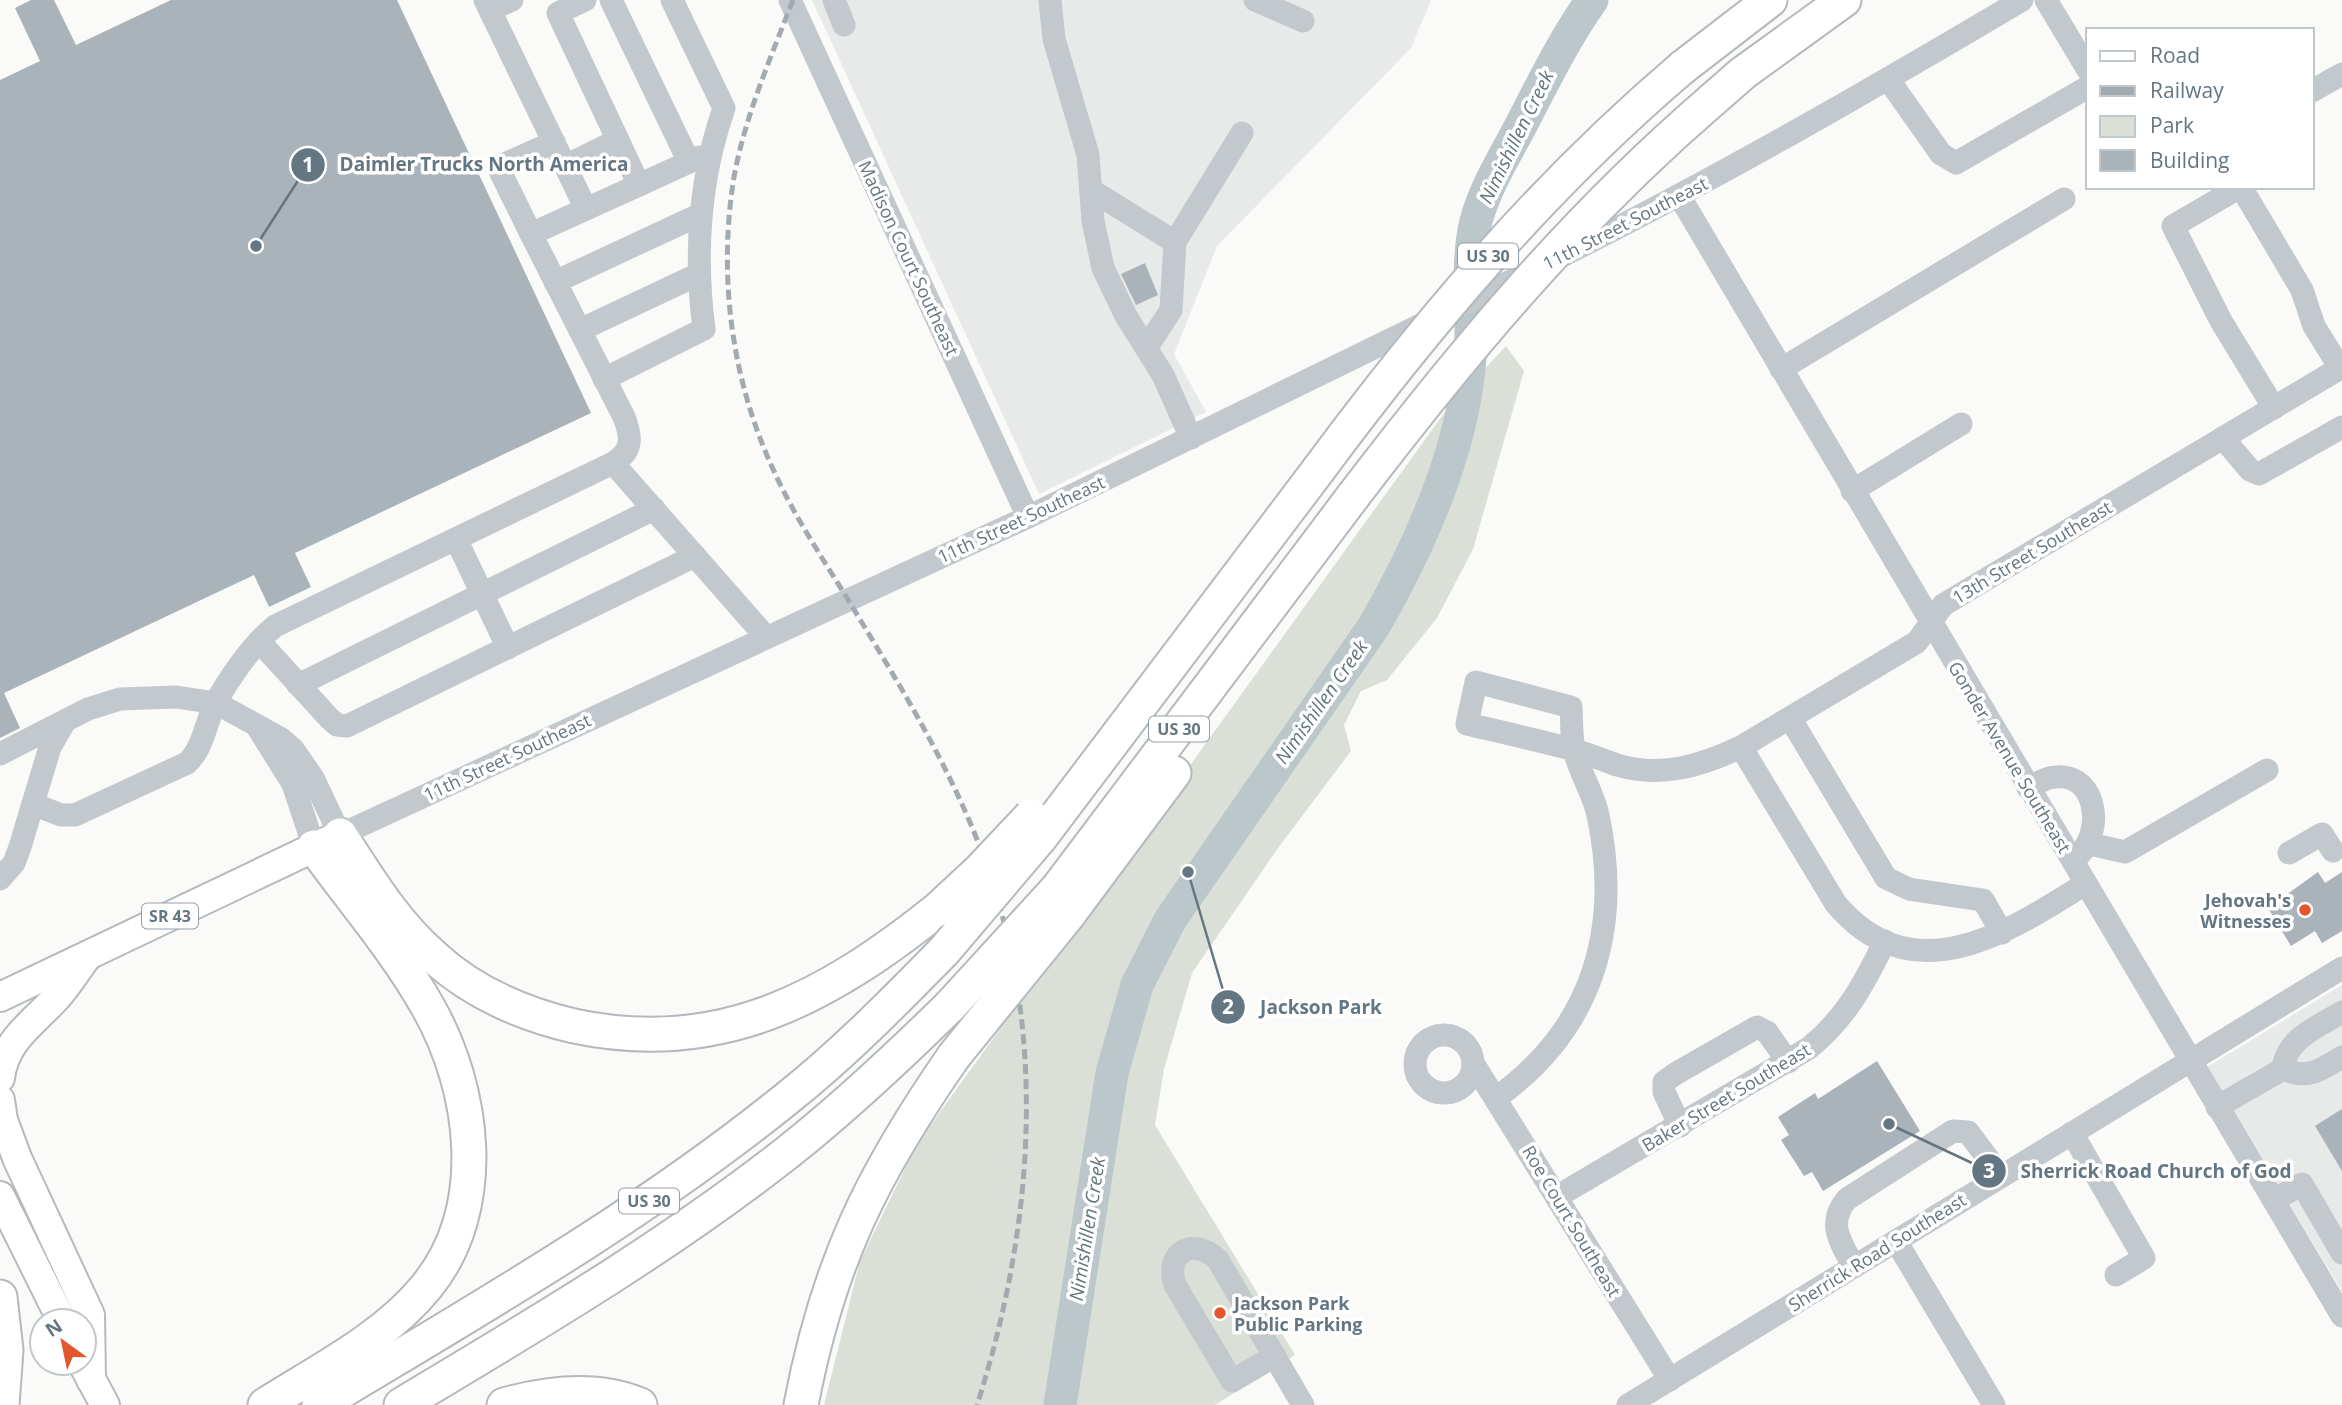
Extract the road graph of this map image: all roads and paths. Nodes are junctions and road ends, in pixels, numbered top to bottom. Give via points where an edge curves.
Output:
1 (512, 0) edge
2 (585, 0) edge
3 (611, 0) edge
4 (672, 0) edge
5 (790, 0) edge
6 (834, 0) edge
7 (1050, 0) edge
8 (1255, 0) edge
9 (1770, 0) edge
10 (1844, 0) edge
11 (2022, 0) edge
12 (2046, 0) edge
13 (488, 5) edge
14 (1303, 21) dead end
15 (844, 25) dead end
16 (2086, 66) edge
17 (2342, 74) edge
18 (1888, 79) junction
19 (2086, 88) edge
20 (2314, 90) edge
21 (1242, 133) dead end
22 (618, 140) junction
23 (554, 142) junction
24 (699, 158) junction
25 (565, 166) junction
26 (639, 185) junction
27 (2237, 189) edge
28 (2241, 189) edge
29 (1091, 190) junction
30 (1680, 197) junction
31 (2064, 199) dead end
32 (586, 209) junction
33 (699, 215) junction
34 (531, 234) junction
35 (1175, 242) junction
36 (699, 274) junction
37 (555, 282) junction
38 (580, 330) junction
39 (1147, 347) junction
40 (2341, 368) edge
41 (1781, 369) junction
42 (604, 379) junction
43 (2274, 408) junction
44 (1961, 424) dead end
45 (2342, 427) edge
46 (1191, 438) junction
47 (2223, 438) junction
48 (613, 463) junction
49 (1852, 491) junction
50 (654, 509) junction
51 (1028, 516) junction
52 (456, 539) junction
53 (695, 556) junction
54 (482, 594) junction
55 (1930, 621) junction
56 (766, 638) junction
57 (259, 641) junction
58 (508, 648) junction
59 (298, 685) junction
60 (216, 704) junction
61 (1790, 718) junction
62 (64, 723) junction
63 (1741, 747) junction
64 (1574, 750) junction
65 (0, 754) edge
66 (2267, 770) dead end
67 (2028, 788) junction
68 (33, 804) junction
69 (1035, 827) junction
70 (327, 841) junction
71 (2090, 844) junction
72 (2289, 853) dead end
73 (2339, 854) edge
74 (2072, 862) junction
75 (0, 879) edge
76 (2085, 884) junction
77 (1063, 901) junction
78 (2002, 933) junction
79 (1885, 941) junction
80 (89, 955) junction
81 (2342, 968) edge
82 (0, 997) edge
83 (2342, 1012) edge
84 (2342, 1057) edge
85 (2189, 1060) junction
86 (1788, 1062) junction
87 (1473, 1063) dead end
88 (2283, 1069) junction
89 (0, 1078) edge
90 (1496, 1098) junction
91 (0, 1100) edge
92 (2217, 1107) junction
93 (1680, 1126) junction
94 (2072, 1133) junction
95 (2001, 1176) junction
96 (0, 1196) edge
97 (1559, 1196) junction
98 (2274, 1200) junction
99 (1896, 1241) junction
100 (2342, 1253) edge
101 (1854, 1267) junction
102 (2116, 1275) dead end
103 (0, 1297) edge
104 (55, 1307) edge
105 (86, 1307) edge
106 (2342, 1316) edge
107 (1275, 1356) junction
108 (90, 1377) edge
109 (1670, 1380) junction
110 (2, 1405) edge
111 (105, 1405) edge
112 (265, 1405) edge
113 (319, 1405) edge
114 (401, 1405) edge
115 (504, 1405) edge
116 (640, 1405) edge
117 (801, 1405) edge
118 (1303, 1405) edge
119 (1628, 1405) edge
120 (1994, 1405) edge

1 - 13 street
2 - 22 street via 558,13
3 - 24 street
4 - 24 street via 724,108
5 - 51 street, Madison Court Southeast
6 - 15 street
7 - 29 street via 1054,39 1088,155
8 - 14 street
9 - 69 highway, US 30, bridge via 1683,67 1581,158 1507,235 1401,360 1269,535
10 - 77 highway, US 30, bridge via 1753,66 1646,158 1562,240 1477,337 1299,569
11 - 18 street, 11th Street Southeast
12 - 16 street
13 - 23 street
17 - 20 street
18 - 19 street via 1941,154 1956,163
18 - 30 street, 11th Street Southeast
21 - 35 street
22 - 25 street
22 - 26 street
23 - 25 street
23 - 34 street via 498,167
24 - 26 street
24 - 33 street
25 - 32 street
26 - 32 street
27 - 43 street via 2173,226 2221,321
28 - 40 street via 2302,290 2314,326
29 - 35 street
29 - 39 street via 1103,268
30 - 41 street, Gonder Avenue Southeast
30 - 46 street, 11th Street Southeast, bridge
31 - 41 street
32 - 34 street
33 - 36 street
33 - 37 street
34 - 37 street
35 - 39 street via 1171,310
36 - 38 street
36 - 42 street via 704,329
37 - 38 street
38 - 42 street
39 - 46 street
40 - 43 street, 13th Street Southeast
41 - 49 street, Gonder Avenue Southeast
42 - 48 street via 630,436 627,452
43 - 47 street, 13th Street Southeast
44 - 49 street
45 - 47 street via 2259,474 2250,470
46 - 51 street, 11th Street Southeast
47 - 55 street, 13th Street Southeast via 1943,605
48 - 50 street
48 - 52 street
49 - 55 street, Gonder Avenue Southeast
50 - 53 street
50 - 54 street
51 - 56 street, 11th Street Southeast
52 - 54 street
52 - 57 street via 280,624
53 - 56 street
53 - 58 street
54 - 58 street
54 - 59 street
55 - 61 street, 13th Street Southeast via 1917,642
55 - 67 street, Gonder Avenue Southeast
56 - 70 street, 11th Street Southeast
57 - 59 street
57 - 60 street
58 - 59 street via 347,726 328,719
60 - 62 street via 136,696 96,705
60 - 68 street via 193,756 182,765 75,815 61,815
60 - 70 street via 258,728
61 - 63 street, 13th Street Southeast
61 - 78 street via 1886,877 1909,889 1983,900
62 - 65 street
62 - 68 street via 50,747
63 - 64 street, 13th Street Southeast via 1690,768 1661,771 1620,766
63 - 79 street via 1836,904 1863,930
64 - 64 street, 13th Street Southeast via 1466,724 1476,681 1571,707
64 - 90 street via 1593,795 1604,844 1607,912 1603,944 1574,1012 1551,1051
66 - 71 street via 2124,852
67 - 71 street via 2050,778 2082,785 2094,804
67 - 74 street, Gonder Avenue Southeast
68 - 75 street via 14,863
69 - 70 highway, bridge via 937,910 836,983 773,1013 691,1033 644,1035 607,1032 531,1014 486,993 449,969
69 - 113 highway, US 30, bridge via 944,951 788,1098 685,1177
70 - 80 main road, 11th Street Southeast / SR 43
70 - 112 highway via 441,1034 465,1115 468,1185 455,1240 426,1287 385,1326
71 - 74 street
72 - 73 street via 2322,834
74 - 76 street, Gonder Avenue Southeast
76 - 78 street
76 - 85 street, Gonder Avenue Southeast
77 - 114 highway, US 30, bridge via 841,1108 736,1190 662,1243
77 - 117 highway, bridge via 898,1138 858,1213 828,1292
78 - 79 street via 1954,949 1912,948
79 - 86 street, Baker Street Southeast via 1842,1018
80 - 82 main road, 11th Street Southeast / SR 43
80 - 89 main road via 56,998 20,1032
81 - 85 street, Sherrick Road Southeast
83 - 88 street via 2294,1042
84 - 88 street via 2314,1074
85 - 92 street, Gonder Avenue Southeast
85 - 94 street, Sherrick Road Southeast
86 - 93 street, Baker Street Southeast
86 - 93 street via 1767,1032 1757,1027 1675,1073 1664,1082 1664,1092
87 - 90 street, Roe Court Southeast
88 - 92 street
90 - 97 street, Roe Court Southeast
91 - 105 main road via 17,1158
92 - 98 street, Gonder Avenue Southeast
93 - 97 street, Baker Street Southeast
94 - 95 street, Sherrick Road Southeast
94 - 102 street via 2144,1258
95 - 99 street, Sherrick Road Southeast
95 - 101 street via 1968,1132 1953,1131 1840,1207 1836,1234
96 - 104 main road
97 - 109 street, Roe Court Southeast
98 - 100 street via 2302,1184
98 - 106 street, Gonder Avenue Southeast
99 - 101 street, Sherrick Road Southeast
99 - 120 street
101 - 109 street, Sherrick Road Southeast
103 - 110 highway via 6,1350
107 - 107 street via 1232,1381 1175,1285 1171,1273 1182,1252 1197,1247 1218,1260
107 - 118 street
108 - 111 main road
109 - 119 street, Sherrick Road Southeast
115 - 116 highway via 580,1394

